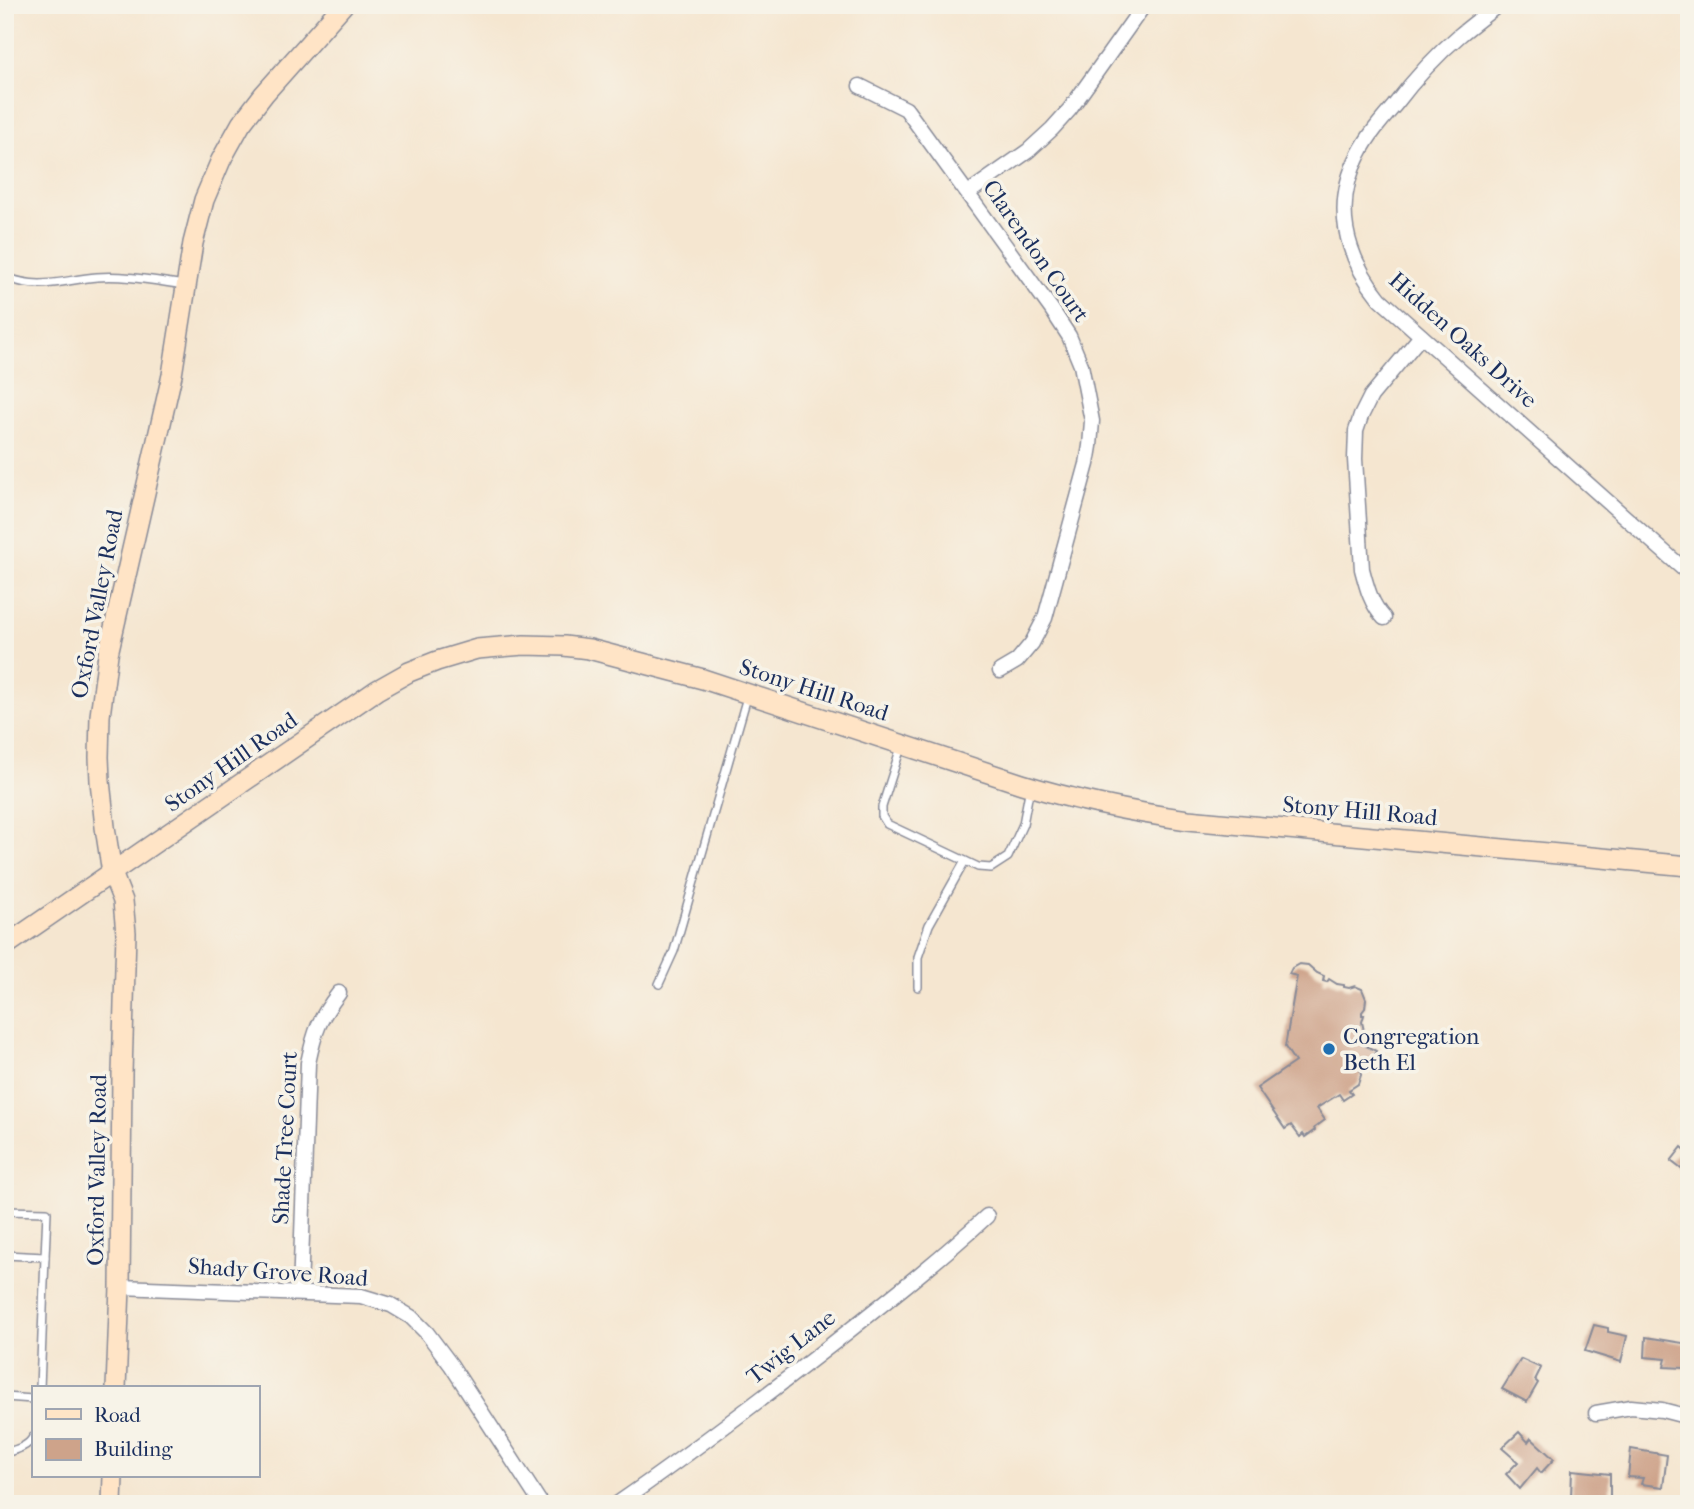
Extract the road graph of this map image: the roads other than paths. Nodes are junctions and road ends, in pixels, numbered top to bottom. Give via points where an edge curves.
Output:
1 (343, 5) edge
2 (1144, 5) edge
3 (1498, 5) edge
4 (860, 86) dead end
5 (968, 192) junction
6 (5, 277) edge
7 (185, 285) junction
8 (1421, 335) junction
9 (1689, 574) edge
10 (1384, 618) dead end
11 (1000, 671) dead end
12 (748, 694) junction
13 (902, 745) junction
14 (1030, 787) junction
15 (965, 861) junction
16 (1689, 866) edge
17 (112, 873) junction
18 (5, 947) edge
19 (659, 984) dead end
20 (918, 987) dead end
21 (339, 993) dead end
22 (5, 1211) edge
23 (987, 1216) dead end
24 (5, 1255) edge
25 (45, 1257) junction
26 (120, 1287) junction
27 (300, 1293) junction
28 (40, 1386) edge
29 (116, 1386) edge
30 (5, 1397) edge
31 (32, 1399) edge
32 (1596, 1413) dead end
33 (1689, 1417) edge
34 (32, 1440) edge
35 (5, 1453) edge
36 (113, 1478) edge
37 (112, 1504) edge
38 (541, 1504) edge
39 (617, 1504) edge

1 - 7 street, Oxford Valley Road via 264,94 228,146 200,213
2 - 5 street via 1052,129
3 - 8 street, Hidden Oaks Drive via 1411,84 1359,153 1346,190 1347,232 1356,263 1380,299
4 - 5 street, Clarendon Court via 906,109
5 - 11 street, Clarendon Court via 1069,336 1081,365 1092,421 1087,464 1045,618 1017,661
6 - 7 lane via 39,285 114,277
7 - 17 street, Oxford Valley Road via 172,375 107,654 99,757
8 - 9 street, Hidden Oaks Drive
8 - 10 street via 1371,396 1355,438 1362,569 1375,609
12 - 13 street, Stony Hill Road
12 - 17 street, Stony Hill Road via 589,649 524,645 477,649 409,672 377,690
12 - 19 lane via 674,950
13 - 14 street, Stony Hill Road
13 - 15 lane via 882,816 894,828
14 - 15 lane via 1023,824 1008,857 991,868
14 - 16 street, Stony Hill Road via 1136,813 1188,820
15 - 20 lane via 929,925 918,957
17 - 18 street, Stony Hill Road
17 - 26 street, Oxford Valley Road via 123,901 126,933
21 - 27 street, Shade Tree Court via 323,1014 308,1063
22 - 25 lane via 47,1212
23 - 39 street, Twig Lane via 952,1249 747,1410
24 - 25 lane
25 - 28 lane
26 - 27 street, Shady Grove Road
26 - 29 street, Oxford Valley Road
27 - 38 street, Shady Grove Road via 361,1296 411,1317 451,1365
30 - 31 lane
32 - 33 street via 1631,1407
34 - 35 lane
36 - 37 street

